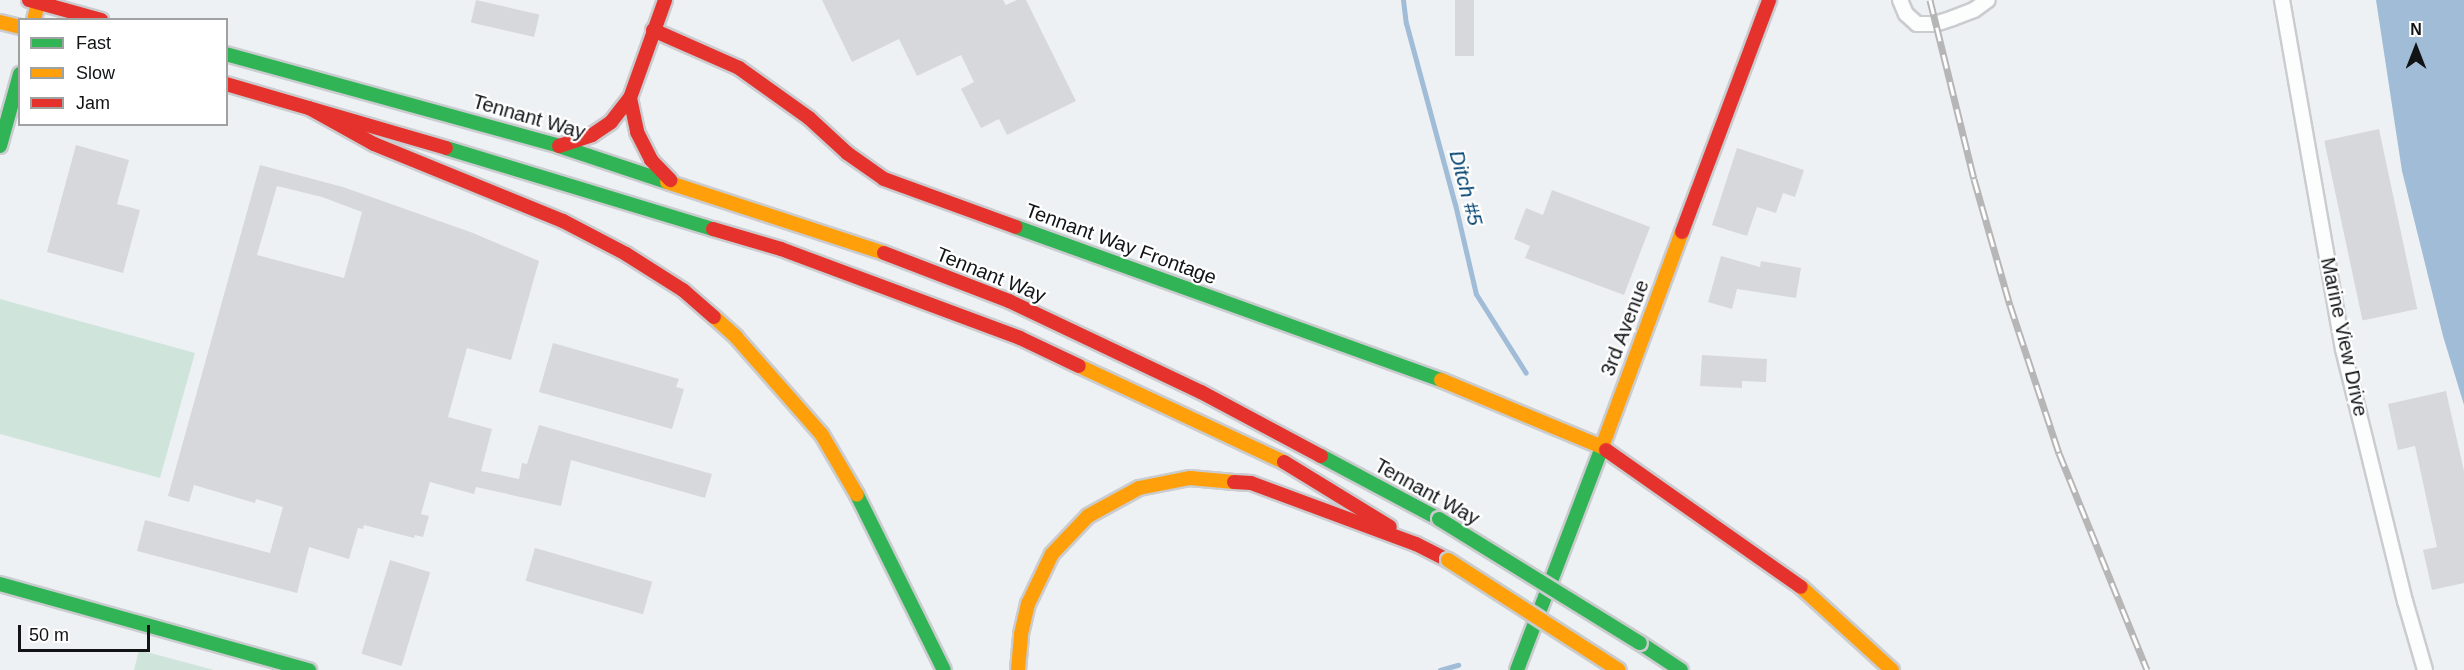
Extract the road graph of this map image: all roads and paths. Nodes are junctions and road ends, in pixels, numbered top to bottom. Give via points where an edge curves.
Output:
1 (665, 0) edge
2 (1769, 0) edge
3 (1900, 0) edge
4 (1988, 0) edge
5 (2282, 0) edge
6 (34, 1) edge
7 (34, 18) edge
8 (94, 18) edge
9 (0, 22) edge
10 (18, 26) edge
11 (653, 30) junction
12 (228, 55) edge
13 (18, 81) edge
14 (228, 85) edge
15 (630, 98) junction
16 (309, 108) junction
17 (0, 146) edge
18 (559, 146) junction
19 (671, 181) junction
20 (1602, 447) junction
21 (1416, 544) junction
22 (0, 584) edge
23 (309, 670) edge
24 (944, 670) edge
25 (1018, 670) edge
26 (1517, 670) edge
27 (1619, 670) edge
28 (1681, 670) edge
29 (1893, 670) edge
30 (2425, 670) edge

1 - 11 main road
2 - 20 main road, 3rd Avenue
3 - 4 street via 1906,14 1917,24 1935,24 1974,10
5 - 30 street, Marine View Drive via 2343,349
6 - 7 main road
6 - 8 main road
9 - 10 main road
11 - 15 main road
11 - 20 main road, Tennant Way Frontage via 739,68 884,179 1454,385
12 - 18 main road, Tennant Way
13 - 17 main road
14 - 16 main road
15 - 18 main road via 611,122 592,135
15 - 19 main road via 651,160
16 - 21 main road via 781,249 1020,338 1288,464
16 - 24 main road via 374,144 563,221 683,290 736,337 822,435 863,504
18 - 19 main road, Tennant Way
19 - 28 main road, Tennant Way, bridge via 867,246 1009,301 1201,393 1439,519
20 - 26 main road, 3rd Avenue
20 - 29 main road, Tennant Way Frontage via 1810,593
21 - 25 main road via 1251,483 1190,478 1139,488 1088,516 1052,554 1028,604
21 - 27 main road, bridge via 1448,560
22 - 23 main road

